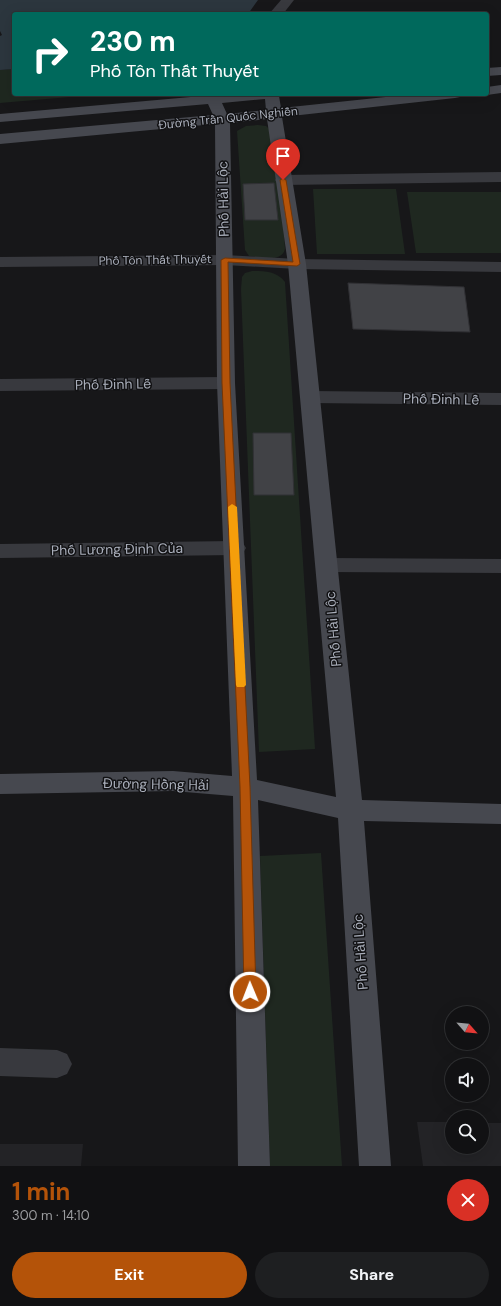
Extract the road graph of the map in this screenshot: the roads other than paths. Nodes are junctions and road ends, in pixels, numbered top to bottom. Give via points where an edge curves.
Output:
1 (288, 0) edge
2 (278, 12) edge
3 (501, 70) edge
4 (489, 72) edge
5 (501, 89) edge
6 (489, 91) edge
7 (240, 96) edge
8 (253, 96) edge
9 (403, 96) edge
10 (213, 99) junction
11 (272, 101) edge
12 (0, 118) edge
13 (222, 119) junction
14 (0, 139) edge
15 (501, 177) edge
16 (283, 180) junction
17 (225, 260) junction
18 (0, 262) edge
19 (297, 264) junction
20 (501, 267) edge
21 (226, 383) junction
22 (0, 385) edge
23 (310, 397) junction
24 (501, 399) edge
25 (235, 548) junction
26 (0, 551) edge
27 (327, 565) junction
28 (501, 566) edge
29 (0, 784) edge
30 (245, 787) junction
31 (350, 810) junction
32 (501, 814) edge
33 (0, 1062) edge
34 (57, 1064) dead end
35 (254, 1166) edge
36 (375, 1166) edge

1 - 2 street
3 - 4 street
5 - 6 street
7 - 10 street, Đường Trần Quốc Nghiễn
8 - 11 street, Đường Trần Quốc Nghiễn
9 - 11 street, Đường Trần Quốc Nghiễn
10 - 12 street, Đường Trần Quốc Nghiễn
10 - 13 street
11 - 13 street, Đường Trần Quốc Nghiễn
11 - 16 street, Phố Hải Lộc
13 - 14 street, Đường Trần Quốc Nghiễn
13 - 17 street, Phố Hải Lộc
15 - 16 street
16 - 19 street, Phố Hải Lộc
17 - 18 street, Phố Tôn Thất Thuyết
17 - 19 street, Phố Tôn Thất Thuyết
17 - 21 street, Phố Hải Lộc
19 - 20 street, Phố Tôn Thất Thuyết
19 - 23 street, Phố Hải Lộc
21 - 22 street, Phố Đinh Lễ
21 - 25 street, Phố Hải Lộc
23 - 24 street, Phố Đinh Lễ
23 - 27 street, Phố Hải Lộc
25 - 26 street, Phố Lương Định Của
25 - 30 street, Phố Hải Lộc
27 - 28 street
27 - 31 street, Phố Hải Lộc
29 - 30 street, Đường Hồng Hải via 174,781
30 - 31 street, Đường Hồng Hải
30 - 35 street, Phố Hải Lộc
31 - 32 street, Đường Hồng Hải
31 - 36 street, Phố Hải Lộc
33 - 34 street

